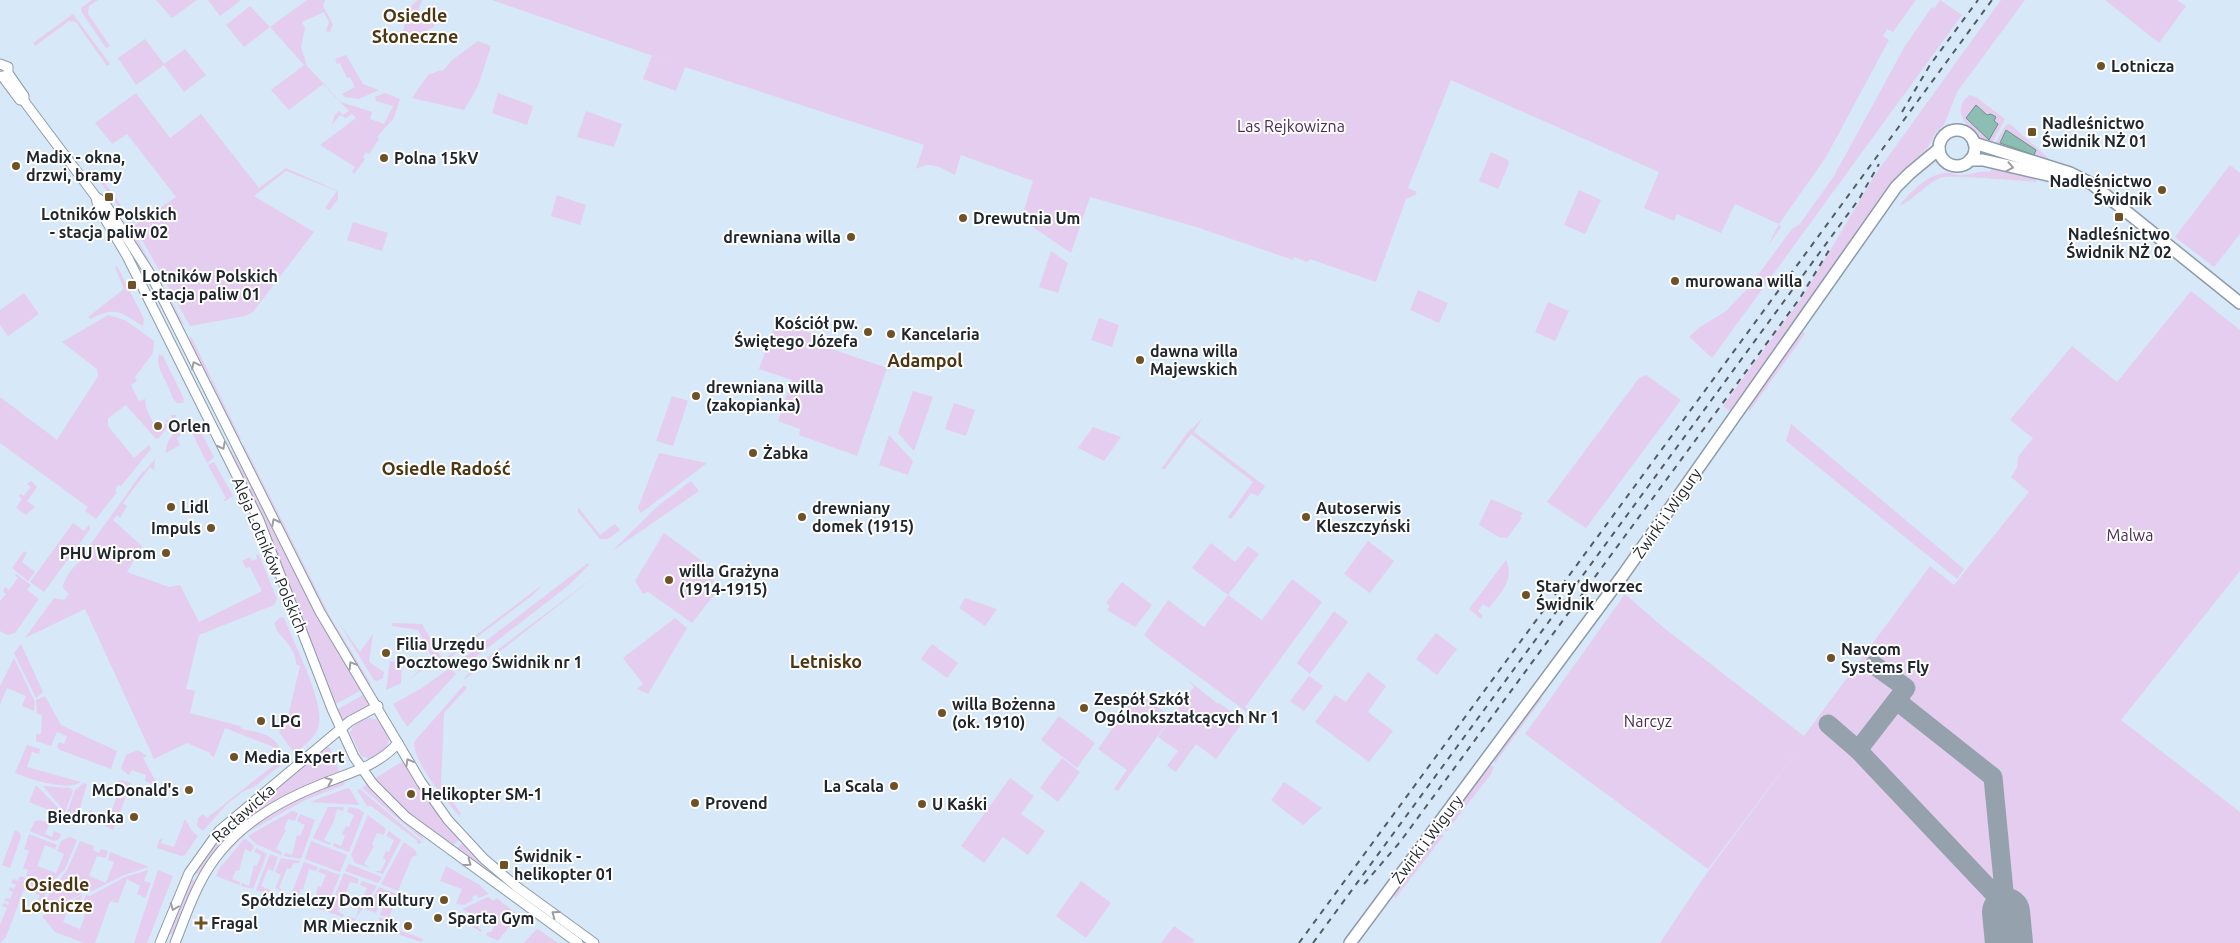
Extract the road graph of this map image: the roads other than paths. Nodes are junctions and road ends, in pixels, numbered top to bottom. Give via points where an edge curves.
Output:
1 (0, 64) edge
2 (3, 75) edge
3 (1974, 143) junction
4 (1939, 149) junction
5 (1945, 160) junction
6 (1970, 160) junction
7 (96, 197) junction
8 (1889, 200) junction
9 (2122, 209) junction
10 (2240, 303) edge
11 (378, 706) junction
12 (341, 730) junction
13 (398, 743) junction
14 (362, 768) junction
15 (160, 943) edge
16 (175, 943) edge
17 (578, 943) edge
18 (594, 943) edge
19 (1350, 943) edge

1 - 2 street, Aleja Lotników Polskich via 7,66
2 - 7 street, Aleja Lotników Polskich via 24,96 24,101
3 - 4 main road via 1967,133 1954,130 1943,137
3 - 6 main road via 1975,151
3 - 9 main road via 2070,173 2102,191
4 - 5 main road
4 - 8 main road, Żwirki i Wigury via 1904,178
5 - 6 main road via 1957,166
5 - 8 main road, Żwirki i Wigury via 1930,166
6 -> 9 main road via 1983,160 2065,179
11 -> 7 street, Aleja Lotników Polskich via 320,612 152,277 104,202
7 -> 12 street, Aleja Lotników Polskich via 98,207 127,256 259,520
8 - 19 main road, Żwirki i Wigury via 1623,575
9 - 10 main road
11 - 12 street, Racławicka via 357,716
11 - 13 street, Aleja Lotników Polskich
12 - 14 street, Aleja Lotników Polskich
12 -> 15 street, Racławicka via 239,813 210,842 186,880
13 - 14 street, Racławicka via 384,757
18 -> 13 street via 505,877 475,850 425,789
16 -> 14 street, Racławicka via 200,882 238,833 285,800
14 -> 17 street via 386,798 411,821

